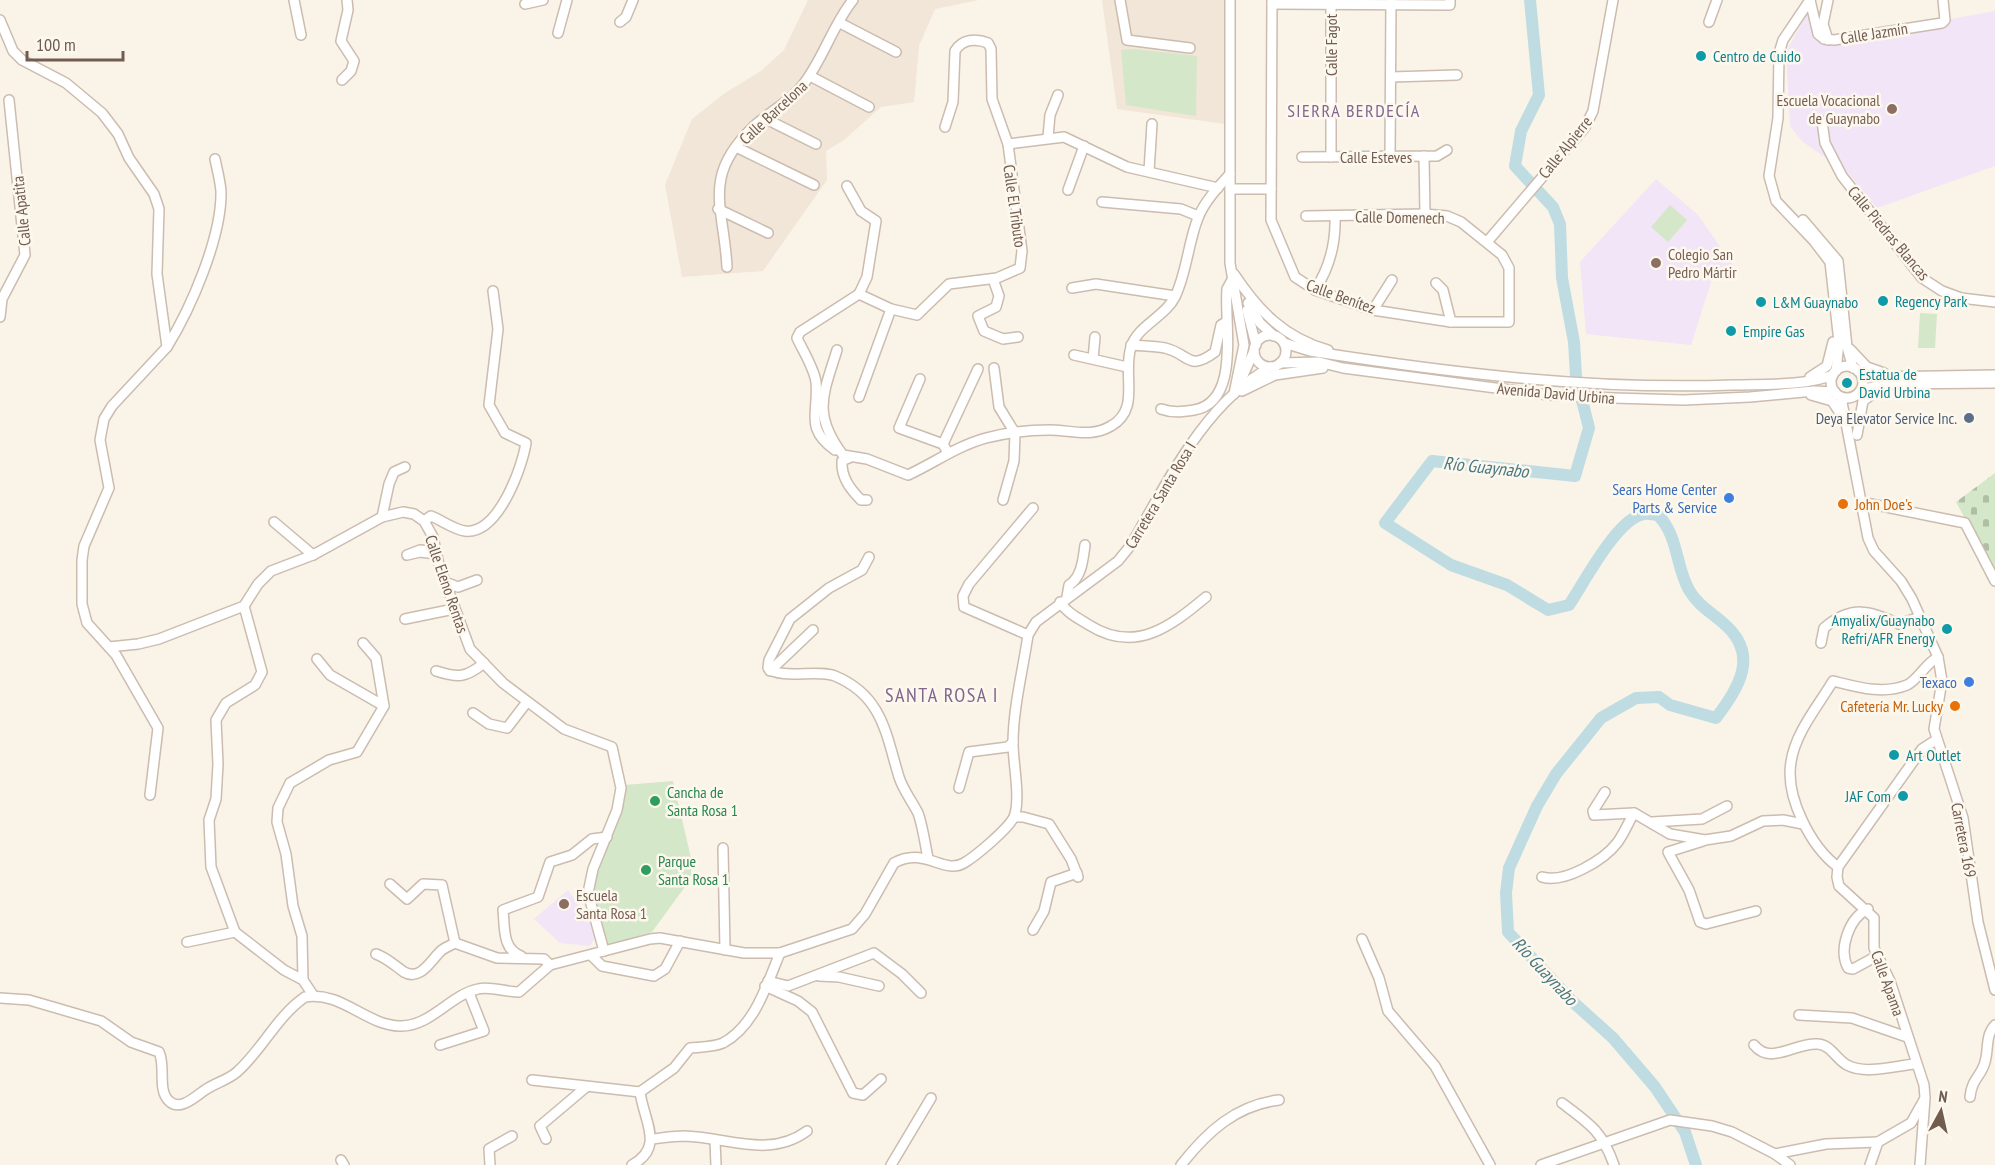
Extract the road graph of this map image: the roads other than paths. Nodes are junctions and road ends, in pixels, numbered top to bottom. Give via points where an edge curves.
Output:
1 (294, 0) edge
2 (347, 0) edge
3 (543, 0) edge
4 (567, 0) edge
5 (633, 0) edge
6 (853, 0) edge
7 (1120, 0) edge
8 (1230, 0) edge
9 (1450, 0) edge
10 (1613, 0) edge
11 (1717, 0) edge
12 (1810, 0) edge
13 (1828, 0) edge
14 (1943, 0) edge
15 (1272, 2) edge
16 (1391, 2) edge
17 (525, 4) dead end
18 (1331, 4) junction
19 (0, 20) edge
20 (621, 22) dead end
21 (1709, 22) dead end
22 (840, 23) junction
23 (558, 33) dead end
24 (301, 35) dead end
25 (1828, 40) junction
26 (1190, 48) dead end
27 (896, 52) dead end
28 (1457, 75) dead end
29 (810, 76) junction
30 (1391, 77) junction
31 (342, 80) dead end
32 (1059, 95) dead end
33 (9, 100) dead end
34 (869, 107) dead end
35 (764, 118) junction
36 (1822, 121) dead end
37 (1152, 124) dead end
38 (945, 127) dead end
39 (1048, 137) junction
40 (816, 144) dead end
41 (1008, 144) junction
42 (1084, 146) junction
43 (736, 147) junction
44 (1447, 150) dead end
45 (1424, 156) junction
46 (1302, 157) dead end
47 (1331, 157) junction
48 (1390, 157) junction
49 (215, 159) dead end
50 (1149, 171) junction
51 (1230, 174) junction
52 (814, 185) dead end
53 (847, 186) dead end
54 (1772, 187) junction
55 (1218, 188) junction
56 (1230, 189) junction
57 (1271, 189) junction
58 (1068, 190) dead end
59 (1101, 202) dead end
60 (718, 209) junction
61 (1425, 214) junction
62 (1198, 216) junction
63 (1306, 216) dead end
64 (1335, 216) junction
65 (768, 233) dead end
66 (1487, 242) junction
67 (727, 267) dead end
68 (1232, 276) junction
69 (993, 279) junction
70 (1392, 280) dead end
71 (1436, 283) dead end
72 (1072, 288) dead end
73 (1315, 290) junction
74 (493, 291) dead end
75 (859, 294) junction
76 (1175, 296) junction
77 (1, 298) edge
78 (1995, 302) edge
79 (891, 309) junction
80 (1373, 310) junction
81 (0, 317) edge
82 (1226, 322) junction
83 (1451, 322) junction
84 (1836, 322) junction
85 (1274, 336) junction
86 (1018, 337) dead end
87 (1095, 337) dead end
88 (1846, 338) junction
89 (1284, 344) junction
90 (1131, 345) junction
91 (167, 347) junction
92 (1255, 348) junction
93 (837, 350) dead end
94 (1074, 355) dead end
95 (1344, 355) junction
96 (1093, 359) junction
97 (1275, 365) junction
98 (1127, 367) junction
99 (994, 368) dead end
100 (1343, 368) junction
101 (978, 369) dead end
102 (1856, 369) junction
103 (1834, 373) junction
104 (1892, 375) junction
105 (1995, 375) edge
106 (920, 379) dead end
107 (1798, 381) junction
108 (1995, 383) edge
109 (1898, 384) junction
110 (1860, 392) junction
111 (1802, 394) junction
112 (1838, 395) junction
113 (1233, 396) junction
114 (859, 397) dead end
115 (1161, 410) dead end
116 (1015, 433) junction
117 (1852, 434) junction
118 (945, 448) junction
119 (847, 456) junction
120 (405, 467) dead end
121 (867, 500) dead end
122 (1003, 500) dead end
123 (1861, 502) junction
124 (1033, 508) dead end
125 (382, 517) junction
126 (424, 521) junction
127 (274, 522) dead end
128 (1085, 545) dead end
129 (313, 555) junction
130 (868, 557) dead end
131 (477, 580) dead end
132 (1995, 581) edge
133 (445, 582) junction
134 (1206, 597) dead end
135 (1064, 599) junction
136 (244, 606) junction
137 (454, 609) junction
138 (1920, 617) junction
139 (405, 619) dead end
140 (813, 630) dead end
141 (1028, 635) junction
142 (363, 643) dead end
143 (1821, 643) dead end
144 (109, 646) junction
145 (1938, 657) junction
146 (317, 659) dead end
147 (484, 663) junction
148 (436, 671) dead end
149 (771, 671) junction
150 (527, 702) junction
151 (384, 706) junction
152 (473, 713) dead end
153 (1936, 740) junction
154 (1013, 742) junction
155 (959, 788) dead end
156 (1605, 792) dead end
157 (150, 795) dead end
158 (1727, 806) dead end
159 (1634, 813) junction
160 (1014, 817) junction
161 (1650, 822) junction
162 (1803, 824) junction
163 (607, 837) junction
164 (1705, 840) junction
165 (723, 848) dead end
166 (928, 858) junction
167 (1838, 867) junction
168 (1542, 877) dead end
169 (390, 884) dead end
170 (1868, 909) junction
171 (1755, 911) dead end
172 (1034, 930) dead end
173 (235, 932) junction
174 (1362, 939) dead end
175 (680, 941) junction
176 (186, 942) dead end
177 (455, 943) junction
178 (725, 950) junction
179 (604, 951) junction
180 (780, 953) junction
181 (376, 954) dead end
182 (591, 955) junction
183 (1877, 956) junction
184 (526, 958) junction
185 (550, 965) junction
186 (814, 976) junction
187 (303, 980) junction
188 (767, 984) junction
189 (879, 987) dead end
190 (1995, 990) edge
191 (469, 993) junction
192 (921, 993) dead end
193 (313, 996) junction
194 (0, 998) edge
195 (1799, 1015) dead end
196 (1995, 1025) edge
197 (1907, 1037) junction
198 (440, 1045) dead end
199 (1754, 1045) dead end
200 (1915, 1064) junction
201 (881, 1079) dead end
202 (532, 1080) dead end
203 (585, 1088) junction
204 (640, 1092) junction
205 (1970, 1097) dead end
206 (931, 1098) dead end
207 (1925, 1098) junction
208 (1279, 1100) dead end
209 (1562, 1103) dead end
210 (807, 1131) dead end
211 (512, 1136) dead end
212 (546, 1138) dead end
213 (651, 1139) junction
214 (715, 1141) junction
215 (1606, 1142) junction
216 (1878, 1142) junction
217 (1775, 1154) junction
218 (490, 1165) edge
219 (632, 1165) edge
220 (716, 1165) edge
221 (891, 1165) edge
222 (1181, 1165) edge
223 (1490, 1165) edge
224 (1541, 1165) edge
225 (1614, 1165) edge
226 (1790, 1165) edge
227 (1870, 1165) edge
228 (1920, 1165) edge

1 - 24 street
2 - 31 street via 341,41 354,61
3 - 17 street
4 - 23 street
5 - 20 street
6 - 22 street, Calle Barcelona
7 - 26 street via 1127,40
8 - 51 street
9 - 16 street via 1450,5
10 - 66 street, Calle Alpierre via 1593,111 1585,127
11 - 21 street
12 - 25 street, Calle Jazmín via 1818,34
12 - 54 street via 1783,40 1779,53 1778,118 1769,168
13 - 25 street via 1823,24
14 - 25 street, Calle Jazmín via 1942,23
15 - 18 street
15 - 57 street, Calle Benítez
16 - 18 street
16 - 30 street
18 - 47 street, Calle Fagot
19 - 91 street via 13,51 22,60 66,82 102,113 154,194 159,209 157,274
22 - 27 street
22 - 29 street, Calle Barcelona
28 - 30 street
29 - 34 street
29 - 35 street, Calle Barcelona
30 - 48 street
32 - 39 street via 1050,115
33 - 77 street, Calle Apatita via 25,255
35 - 40 street
35 - 43 street, Calle Barcelona
36 - 78 street, Calle Piedras Blancas via 1825,143 1842,176 1922,278 1960,298
37 - 50 street
38 - 41 street via 953,102 955,51 966,41 982,40 991,49 992,99
39 - 41 street
39 - 42 street via 1064,137
41 - 69 street, Calle El Tributo via 1022,251 1020,268
42 - 50 street via 1127,167
42 - 58 street
43 - 52 street
43 - 60 street, Calle Barcelona via 720,181
44 - 45 street, Calle Esteves via 1437,156
45 - 48 street, Calle Esteves
45 - 61 street
46 - 47 street, Calle Esteves
47 - 48 street, Calle Esteves
49 - 91 street via 221,191 216,227 188,313
50 - 55 street
51 - 55 street
51 - 56 street
53 - 75 street via 861,211 876,221 867,277
54 - 84 street via 1776,201 1830,262
54 - 88 street via 1838,261
55 - 62 street
56 - 57 street
56 - 68 street
57 - 73 street, Calle Benítez via 1272,220 1290,268 1299,280
59 - 62 street via 1181,209
60 - 65 street
60 - 67 street, Calle Barcelona
61 - 64 street, Calle Domenech
61 - 66 street, Calle Domenech via 1448,216
62 - 76 street
63 - 64 street, Calle Domenech
64 - 73 street via 1333,250
66 - 83 street, Calle Benítez via 1502,255 1509,268 1509,322
68 - 82 street via 1227,289
68 - 85 street via 1256,317
68 - 92 street via 1252,323
68 - 95 street via 1274,323 1297,338
68 - 113 street via 1244,345
69 - 79 street, Calle El Tributo via 949,284 917,315
69 - 86 street via 999,296 996,307 978,316 984,331 1003,339
70 - 80 street
71 - 83 street via 1443,290
72 - 76 street via 1096,284
73 - 80 street, Calle Benítez
74 - 126 street via 498,328 489,405 505,433 525,443 523,465 506,501 481,528 465,531 431,516
75 - 79 street, Calle El Tributo
75 - 119 street via 805,327 797,338 816,381 814,424 818,434 830,447
76 - 90 street via 1164,313
77 - 81 street, Calle Apatita
79 - 114 street
80 - 83 street, Calle Benítez
82 - 90 street via 1221,326 1215,352 1203,361 1190,362 1165,348
82 - 115 street via 1226,375 1219,394 1199,409 1174,413
84 - 103 street via 1839,342
84 - 107 street via 1832,357 1827,366
85 - 89 street
85 - 92 street via 1262,338
87 - 96 street
88 - 102 street via 1848,356
88 - 104 street via 1860,362
89 - 95 street, Avenida David Urbina
89 - 97 street via 1285,356
90 - 98 street
91 - 144 street via 104,419 100,440 109,488 84,546 82,604 87,623
92 - 97 street via 1259,362
92 - 113 street
93 - 119 street via 823,410 825,428
94 - 96 street
95 - 107 street, Avenida David Urbina via 1547,382 1611,386
96 - 98 street
97 - 100 street, Avenida David Urbina via 1319,362
97 - 113 street via 1250,378
98 - 116 street via 1130,403 1113,425 1088,434 1049,430
99 - 116 street via 999,407
100 - 111 street, Avenida David Urbina via 1549,395 1684,400
100 - 113 street via 1292,370
101 - 118 street
102 - 103 street via 1843,367
102 - 104 street via 1879,377
102 - 110 street via 1863,380
103 - 107 street, Avenida David Urbina via 1812,381
103 - 112 street via 1831,385
104 - 105 street
106 - 118 street via 899,428
108 - 109 street
109 - 110 street via 1879,384
109 - 117 street via 1874,391 1863,400
110 - 112 street via 1849,398
110 - 117 street, Carretera 169
111 - 112 street, Avenida David Urbina via 1825,390
111 - 117 street via 1832,401
112 - 117 street, Carretera 169
113 - 135 street, Carretera Santa Rosa I via 1196,436 1118,561
116 - 118 street
116 - 122 street via 1014,461
117 - 123 street, Carretera 169
118 - 119 street via 908,475 867,459
119 - 121 street via 842,461 842,471 854,493
120 - 125 street via 394,472
123 - 132 street via 1965,523
123 - 138 street, Carretera 169 via 1874,550 1901,581
124 - 141 street via 969,584 962,602 964,607
125 - 126 street, Calle Eleno Rentas via 403,512
125 - 129 street, Calle Eleno Rentas
126 - 133 street, Calle Eleno Rentas via 433,537
127 - 129 street
128 - 135 street via 1077,579 1069,585
129 - 136 street, Calle Eleno Rentas via 271,571
130 - 149 street via 862,570 829,588 790,619 769,660
131 - 133 street via 458,587
133 - 137 street, Calle Eleno Rentas
134 - 135 street via 1178,621 1145,636 1127,638 1104,634 1069,613
135 - 141 street, Carretera Santa Rosa I via 1036,622
136 - 144 street via 159,639
136 - 173 street via 262,672 255,685 226,703 216,720 218,776 209,820 211,867
137 - 139 street
137 - 147 street, Calle Eleno Rentas via 470,649
138 - 143 street via 1899,624 1874,612 1851,614 1824,628
138 - 145 street, Carretera 169
140 - 149 street
141 - 154 street
142 - 151 street via 376,658
144 - 157 street via 158,728
145 - 153 street, Carretera 169 via 1942,681 1934,722
145 - 162 street via 1908,684 1868,690 1833,681 1798,738 1791,761 1790,778
146 - 151 street via 330,675
147 - 148 street via 468,675
147 - 150 street, Calle Eleno Rentas
149 - 166 street via 825,673 859,691 873,705 883,721 899,779 918,814
150 - 152 street via 507,728 489,724
150 - 163 street, Calle Eleno Rentas via 564,729 612,747 621,788
151 - 187 street via 357,752 329,760 290,783 278,808 277,822 302,936
153 - 167 street via 1922,749
153 - 190 street, Carretera 169 via 1963,818 1978,922
154 - 155 street via 1008,747 969,752
154 - 160 street
156 - 159 street via 1594,815
158 - 161 street via 1702,819
159 - 161 street
159 - 168 street via 1617,843 1590,864 1560,878
160 - 166 street via 984,849 962,865 947,866
160 - 172 street via 1049,824 1078,875 1051,882 1044,911
161 - 164 street via 1670,834
162 - 164 street via 1763,821 1731,836
162 - 167 street
163 - 179 street, Calle Eleno Rentas via 588,893
163 - 184 street via 592,839 572,855 550,862 538,897 504,910 507,946 512,953
164 - 171 street via 1668,852 1689,890 1700,922 1706,924
165 - 178 street
166 - 180 street via 906,858 894,863 852,929
167 - 170 street via 1839,886
169 - 177 street via 407,899 423,884 442,885
170 - 183 street, Calle Apama via 1874,918
170 - 183 street via 1856,915 1847,932 1845,962 1853,969
173 - 176 street
173 - 187 street
174 - 223 street via 1388,1011 1435,1066
175 - 178 street
175 - 179 street via 660,938
175 - 182 street via 665,969 654,976 602,966
177 - 181 street via 415,974 406,973
177 - 184 street via 497,958
178 - 180 street
179 - 182 street
180 - 188 street
182 - 185 street
183 - 197 street, Calle Apama via 1890,981
184 - 185 street via 544,959
185 - 191 street via 519,992 486,988
186 - 188 street via 788,986
186 - 189 street via 839,977
186 - 192 street via 874,953
187 - 193 street
188 - 201 street via 812,1012 853,1093 863,1095
188 - 204 street via 751,1017 733,1035 721,1044 690,1048 674,1068
191 - 193 street via 426,1019 398,1026 336,999
191 - 198 street via 484,1031
193 - 194 street via 298,1002 237,1072 190,1101 176,1104 164,1092 159,1052 131,1042 101,1021 29,1000
195 - 197 street via 1852,1018
196 - 205 street via 1988,1034 1985,1064 1971,1083
197 - 200 street, Calle Apama
199 - 200 street via 1769,1055 1815,1044 1826,1046 1846,1064 1861,1070
200 - 207 street, Calle Apama
202 - 203 street
203 - 204 street
203 - 212 street via 540,1126
204 - 213 street
206 - 221 street
207 - 216 street via 1911,1123
207 - 228 street, Calle Apama
208 - 222 street via 1231,1115
209 - 215 street
210 - 214 street via 797,1138 758,1148
211 - 218 street via 489,1149
213 - 214 street via 685,1136
213 - 219 street via 644,1159
214 - 220 street
215 - 217 street via 1670,1120 1732,1132
215 - 224 street
215 - 225 street
216 - 217 street via 1826,1144
216 - 227 street
217 - 226 street

